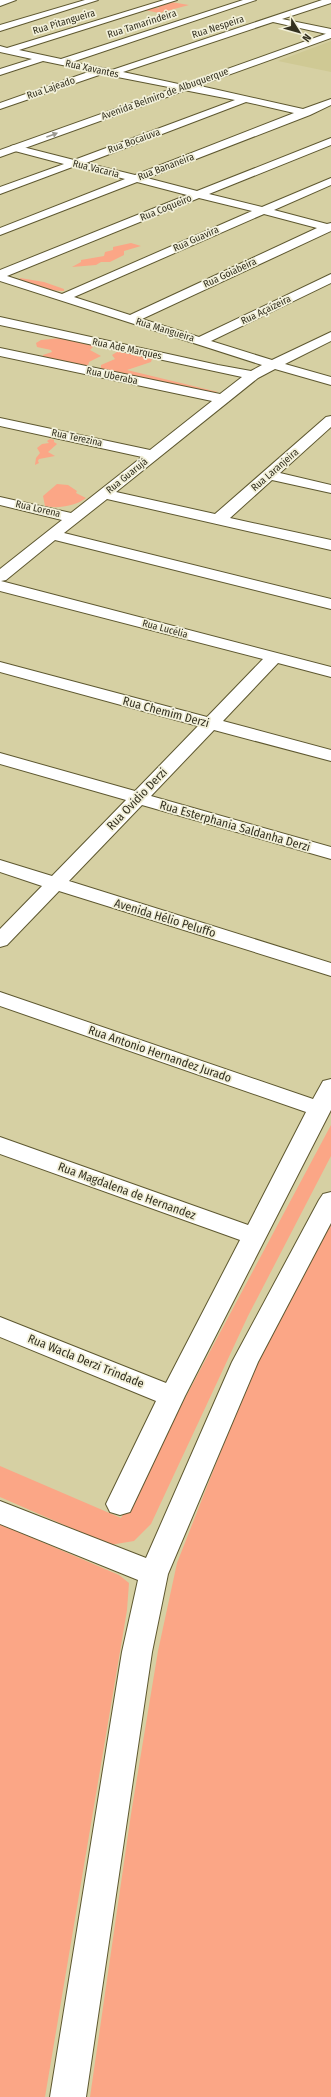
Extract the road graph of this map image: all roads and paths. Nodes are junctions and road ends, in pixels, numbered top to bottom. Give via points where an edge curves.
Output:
1 (12, 0) edge
2 (94, 0) edge
3 (174, 0) edge
4 (252, 0) edge
5 (331, 0) edge
6 (0, 4) edge
7 (201, 6) dead end
8 (222, 10) junction
9 (237, 13) dead end
10 (252, 16) dead end
11 (273, 20) junction
12 (0, 28) edge
13 (329, 31) edge
14 (4, 50) edge
15 (43, 58) junction
16 (61, 62) junction
17 (102, 71) junction
18 (0, 72) edge
19 (112, 73) junction
20 (169, 85) junction
21 (185, 87) junction
22 (246, 99) junction
23 (331, 102) edge
24 (0, 106) edge
25 (305, 112) junction
26 (324, 117) dead end
27 (331, 141) edge
28 (0, 144) edge
29 (15, 148) junction
30 (0, 154) edge
31 (74, 163) junction
32 (135, 179) junction
33 (331, 181) edge
34 (0, 191) edge
35 (199, 195) junction
36 (260, 210) junction
37 (330, 227) edge
38 (0, 232) edge
39 (0, 276) edge
40 (331, 278) edge
41 (62, 298) junction
42 (130, 320) junction
43 (0, 322) edge
44 (34, 329) junction
45 (331, 336) edge
46 (201, 341) junction
47 (0, 352) edge
48 (274, 366) junction
49 (254, 375) junction
50 (331, 381) edge
51 (223, 399) junction
52 (331, 420) edge
53 (0, 422) edge
54 (324, 434) edge
55 (153, 455) junction
56 (268, 475) junction
57 (331, 489) edge
58 (105, 494) junction
59 (0, 500) edge
60 (75, 518) junction
61 (219, 519) junction
62 (52, 535) junction
63 (331, 545) edge
64 (0, 577) edge
65 (0, 586) edge
66 (331, 604) edge
67 (274, 658) junction
68 (0, 667) edge
69 (331, 672) edge
70 (210, 724) junction
71 (331, 756) edge
72 (0, 758) edge
73 (138, 798) junction
74 (331, 853) edge
75 (0, 866) edge
76 (55, 884) junction
77 (0, 940) edge
78 (331, 970) edge
79 (0, 999) edge
80 (331, 1086) edge
81 (320, 1109) junction
82 (0, 1146) edge
83 (331, 1200) edge
84 (254, 1236) junction
85 (0, 1327) edge
86 (172, 1396) junction
87 (120, 1504) dead end
88 (0, 1512) edge
89 (154, 1574) junction
90 (68, 2097) edge

1 - 6 street
2 - 12 street
3 - 14 street, Rua Pitangueira
4 - 8 street, Rua Tamarindeira
5 - 11 street, Rua Nespeira
7 - 8 street
8 - 9 street
8 - 16 street, Rua Tamarindeira
10 - 11 street
11 - 13 street
11 - 19 street, Rua Nespeira
13 - 20 street, Avenida Belmiro de Albuquerque
13 - 21 street, Avenida Belmiro de Albuquerque
14 - 15 street, Rua Xavantes
15 - 16 street, Rua Xavantes
15 - 18 street
16 - 17 street, Rua Xavantes
17 - 19 street, Rua Xavantes
17 - 24 street, Rua Lajeado
19 - 20 street, Rua Xavantes
20 - 21 street, Rua Xavantes
20 - 28 street, Avenida Belmiro de Albuquerque
21 - 22 street, Rua Xavantes
29 -> 21 street, Avenida Belmiro de Albuquerque
22 - 25 street, Rua Xavantes
22 - 31 street, Rua Bocaiuva
23 - 25 street, Rua Bananeira
25 - 26 street, Rua Xavantes
25 - 32 street, Rua Bananeira
27 - 35 street, Rua Coqueiro
28 - 29 street, Rua Vacaria
29 - 30 street, Avenida Belmiro de Albuquerque
29 - 31 street, Rua Vacaria
31 - 32 street, Rua Vacaria
31 - 34 street, Rua Bocaiuva
32 - 35 street, Rua Vacaria
32 - 38 street, Rua Bananeira
33 - 36 street, Rua Guavira
35 - 36 street, Rua Vacaria
35 - 39 street, Rua Coqueiro
36 - 37 street, Rua Vacaria
36 - 41 street, Rua Guavira
37 - 42 street, Rua Goiabeira
39 - 41 street, Rua Mangueira via 19,285
40 - 46 street, Rua Açaízeira
41 - 42 street, Rua Mangueira
42 - 46 street, Rua Mangueira
43 - 44 street, Rua Ade Marques
44 - 47 street
44 - 49 street, Rua Ade Marques
45 - 48 street, Rua Guarujá
46 - 48 street, Rua Mangueira
47 - 51 street, Rua Uberaba
48 - 49 street, Rua Guarujá
48 - 50 street, Rua Mangueira
49 - 51 street, Rua Guarujá
51 - 55 street, Rua Guarujá
52 - 54 street, Rua Laranjeira
53 - 55 street, Rua Terezina
54 - 56 street, Rua Laranjeira
55 - 58 street, Rua Guarujá
56 - 57 street
56 - 61 street, Rua Laranjeira
58 - 60 street, Rua Guarujá
58 - 61 street
59 - 60 street, Rua Lorena
60 - 62 street, Rua Guarujá
61 - 63 street
62 - 64 street, Rua Guarujá
62 - 66 street
65 - 67 street, Rua Lucélia
67 - 69 street, Rua Lucélia
67 - 70 street, Rua Ovidio Derzi
68 - 70 street, Rua Chemim Derzi
70 - 71 street, Rua Chemim Derzi
70 - 73 street, Rua Ovidio Derzi
72 - 73 street, Rua Esterphania Saldanha Derzi
73 - 74 street, Rua Esterphania Saldanha Derzi
73 - 76 street, Rua Ovidio Derzi
75 - 76 street, Avenida Hélio Peluffo
76 - 77 street, Rua Ovidio Derzi
76 - 78 street, Avenida Hélio Peluffo
79 - 81 street, Rua Antonio Hernandez Jurado
80 - 81 street
81 - 84 street
82 - 84 street, Rua Magdalena de Hernandez
83 - 89 street via 245,1362
84 - 86 street
85 - 86 street, Rua Wacla Derzi Trindade
86 - 87 street
88 - 89 street
89 - 90 street via 137,1652

